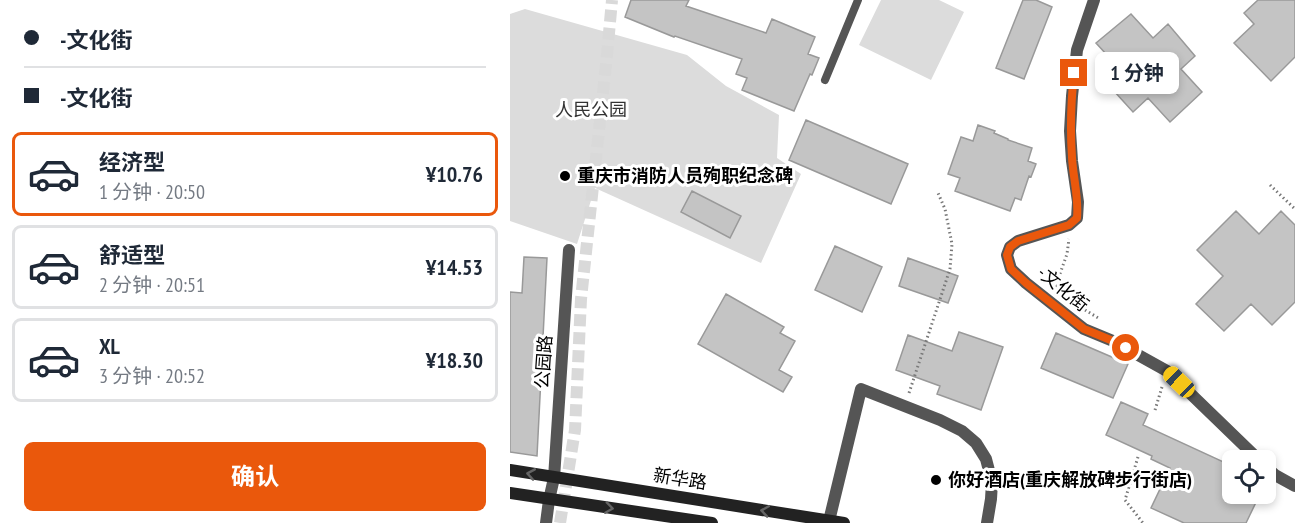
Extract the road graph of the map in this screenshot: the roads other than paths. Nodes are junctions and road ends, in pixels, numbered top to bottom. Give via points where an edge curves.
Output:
1 (858, 0) edge
2 (1094, 0) edge
3 (825, 80) dead end
4 (569, 250) dead end
5 (1249, 450) edge
6 (510, 470) edge
7 (1276, 476) edge
8 (554, 478) junction
9 (1295, 486) edge
10 (510, 493) edge
11 (549, 500) junction
12 (829, 521) junction
13 (546, 523) edge
14 (712, 523) edge
15 (844, 523) edge
16 (987, 523) edge

1 - 3 lane
2 - 5 street, -文化街 via 1077,50 1072,96 1070,131 1077,218 1069,225 1010,247 1007,255 1011,269 1084,329 1167,371
4 - 8 street, 公园路
8 -> 6 main road, 新华路
7 - 9 street
8 - 11 street, 公园路
12 -> 8 main road, 新华路
10 - 11 main road
11 - 13 street, 公园路
11 -> 14 main road
12 - 15 main road, 新华路
12 - 16 street via 861,389 962,431 976,443 986,459 992,482

